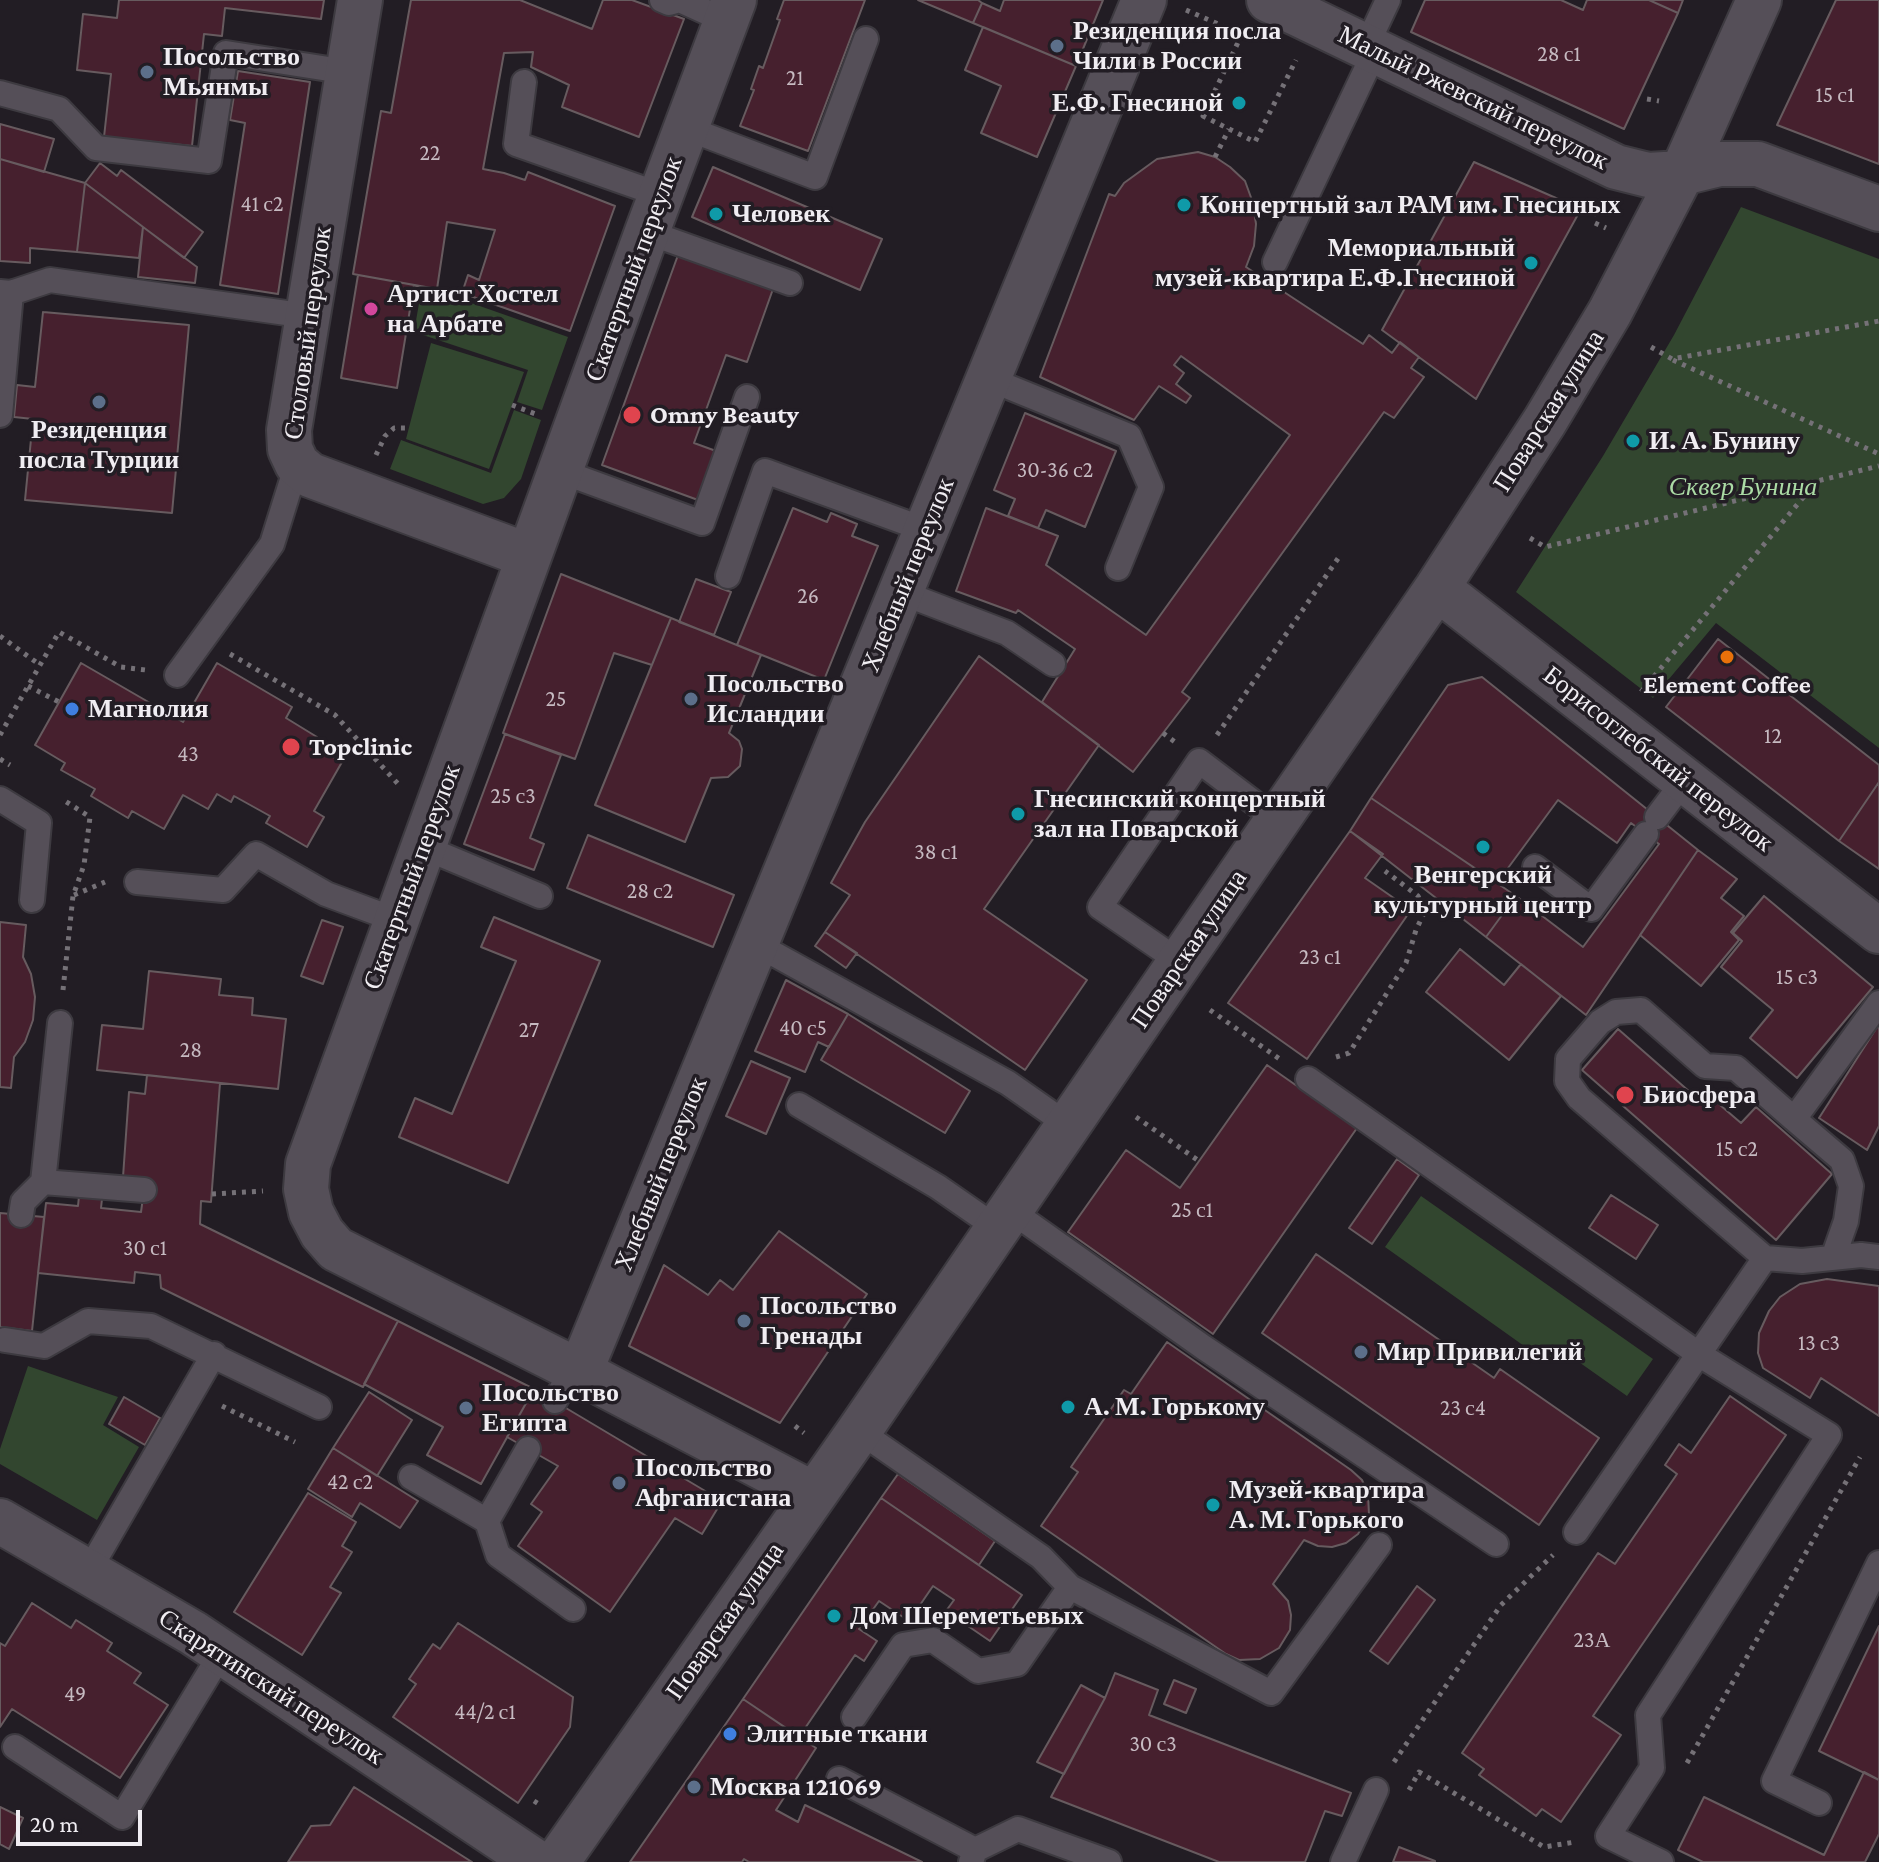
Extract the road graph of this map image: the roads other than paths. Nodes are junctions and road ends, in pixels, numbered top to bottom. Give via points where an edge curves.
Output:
1 (360, 0) edge
2 (662, 0) edge
3 (1144, 0) edge
4 (1269, 0) edge
5 (1388, 0) edge
6 (1759, 0) edge
7 (730, 10) edge
8 (866, 39) dead end
9 (1371, 49) junction
10 (348, 72) junction
11 (524, 82) dead end
12 (0, 93) edge
13 (686, 128) junction
14 (1682, 173) junction
15 (1879, 209) edge
16 (654, 213) junction
17 (1275, 262) dead end
18 (790, 283) dead end
19 (5, 293) edge
20 (308, 316) junction
21 (989, 379) junction
22 (747, 397) dead end
23 (0, 415) edge
24 (297, 464) junction
25 (560, 471) junction
26 (926, 530) junction
27 (529, 556) junction
28 (1118, 568) dead end
29 (728, 576) dead end
30 (1437, 588) junction
31 (900, 592) junction
32 (1053, 664) dead end
33 (177, 675) road end
34 (1685, 780) junction
35 (0, 799) edge
36 (1277, 820) junction
37 (423, 847) junction
38 (1535, 867) dead end
39 (137, 882) dead end
40 (540, 896) dead end
41 (32, 900) dead end
42 (396, 920) junction
43 (1879, 931) edge
44 (756, 944) junction
45 (1180, 962) junction
46 (1879, 1003) edge
47 (60, 1023) dead end
48 (1303, 1076) road end
49 (799, 1105) dead end
50 (1794, 1119) junction
51 (1068, 1125) junction
52 (43, 1182) junction
53 (144, 1190) dead end
54 (15, 1205) edge
55 (1004, 1219) junction
56 (1879, 1257) edge
57 (1765, 1258) junction
58 (1833, 1258) junction
59 (5, 1341) edge
60 (214, 1354) junction
61 (1700, 1355) junction
62 (569, 1381) junction
63 (319, 1407) dead end
64 (859, 1431) junction
65 (528, 1449) dead end
66 (411, 1477) dead end
67 (813, 1494) junction
68 (0, 1521) edge
69 (487, 1521) junction
70 (1576, 1532) road end
71 (1496, 1544) dead end
72 (1379, 1545) dead end
73 (1879, 1563) edge
74 (88, 1572) junction
75 (1070, 1587) junction
76 (573, 1609) dead end
77 (222, 1652) junction
78 (854, 1717) dead end
79 (15, 1747) dead end
80 (839, 1779) dead end
81 (1376, 1790) road end
82 (1819, 1803) dead end
83 (973, 1856) edge
84 (536, 1862) edge
85 (557, 1862) edge
86 (1109, 1862) edge
87 (1343, 1862) edge
88 (1661, 1862) edge

1 - 10 street, Столовый переулок
2 - 7 lane
3 - 21 street, Хлебный переулок
4 - 9 street, Малый Ржевский переулок
5 - 9 lane
6 - 14 street, Поварская улица
7 - 13 street, Скатертный переулок
8 - 13 lane via 815,177
9 - 14 street, Малый Ржевский переулок via 1616,167 1648,175
9 - 17 lane
10 - 12 lane via 226,53 209,161 96,148 59,109
10 - 20 street, Столовый переулок
11 - 16 lane via 516,144
13 - 16 street, Скатертный переулок
14 - 15 street, Малый Ржевский переулок via 1719,164 1758,164
14 - 30 street, Поварская улица via 1602,325
16 - 18 lane
16 - 25 street, Скатертный переулок
19 - 20 lane via 50,280
19 - 23 lane
20 - 24 street, Столовый переулок via 289,430
21 - 26 street, Хлебный переулок
21 - 28 lane via 1129,436 1151,487
22 - 25 lane via 702,523
24 - 27 street, Столовый переулок via 310,475
24 - 33 lane via 272,544
25 - 27 street, Скатертный переулок
26 - 29 lane via 765,471
26 - 31 street, Хлебный переулок
27 - 37 street, Скатертный переулок
30 - 34 street, Борисоглебский переулок
30 - 36 street, Поварская улица
31 - 32 lane via 1007,633
31 - 44 street, Хлебный переулок
34 - 38 lane via 1591,909
34 - 43 street, Борисоглебский переулок
35 - 41 lane via 39,823
36 - 45 street, Поварская улица
36 - 45 lane via 1199,761 1100,907
37 - 40 lane
37 - 42 street, Скатертный переулок
39 - 42 lane via 223,890 256,854 326,894
42 - 62 street, Скатертный переулок via 308,1164 311,1212 336,1249
44 - 51 lane via 1008,1083
44 - 62 street, Хлебный переулок
45 - 51 street, Поварская улица
46 - 50 lane
47 - 52 lane
48 - 61 lane
49 - 55 lane via 938,1187
50 - 57 lane via 1736,1068 1705,1066 1641,1010 1616,1012 1600,1022 1568,1059 1567,1081 1579,1098
50 - 58 lane via 1842,1160 1851,1186
51 - 55 street, Поварская улица
52 - 53 lane
52 - 54 lane
55 - 64 street, Поварская улица
55 - 71 lane
56 - 58 lane
57 - 58 lane
57 - 61 lane
59 - 60 lane via 44,1346 88,1321 151,1326
60 - 63 lane
60 - 74 lane
61 - 70 lane
61 - 88 lane via 1829,1435 1648,1715 1652,1768 1608,1836
62 - 67 street, Скатертный переулок
64 - 67 street, Поварская улица
64 - 75 lane via 1041,1557
65 - 69 lane
66 - 69 lane
67 - 85 street, Поварская улица
68 - 74 street, Скарятинский переулок
69 - 76 lane via 498,1555
72 - 75 lane via 1271,1693
73 - 82 lane via 1774,1781
74 - 77 street, Скарятинский переулок
75 - 78 lane via 1017,1664 978,1671 933,1640 903,1645
77 - 79 lane via 122,1817
77 - 84 street, Скарятинский переулок
80 - 83 lane
81 - 87 lane
83 - 86 lane via 1018,1829

